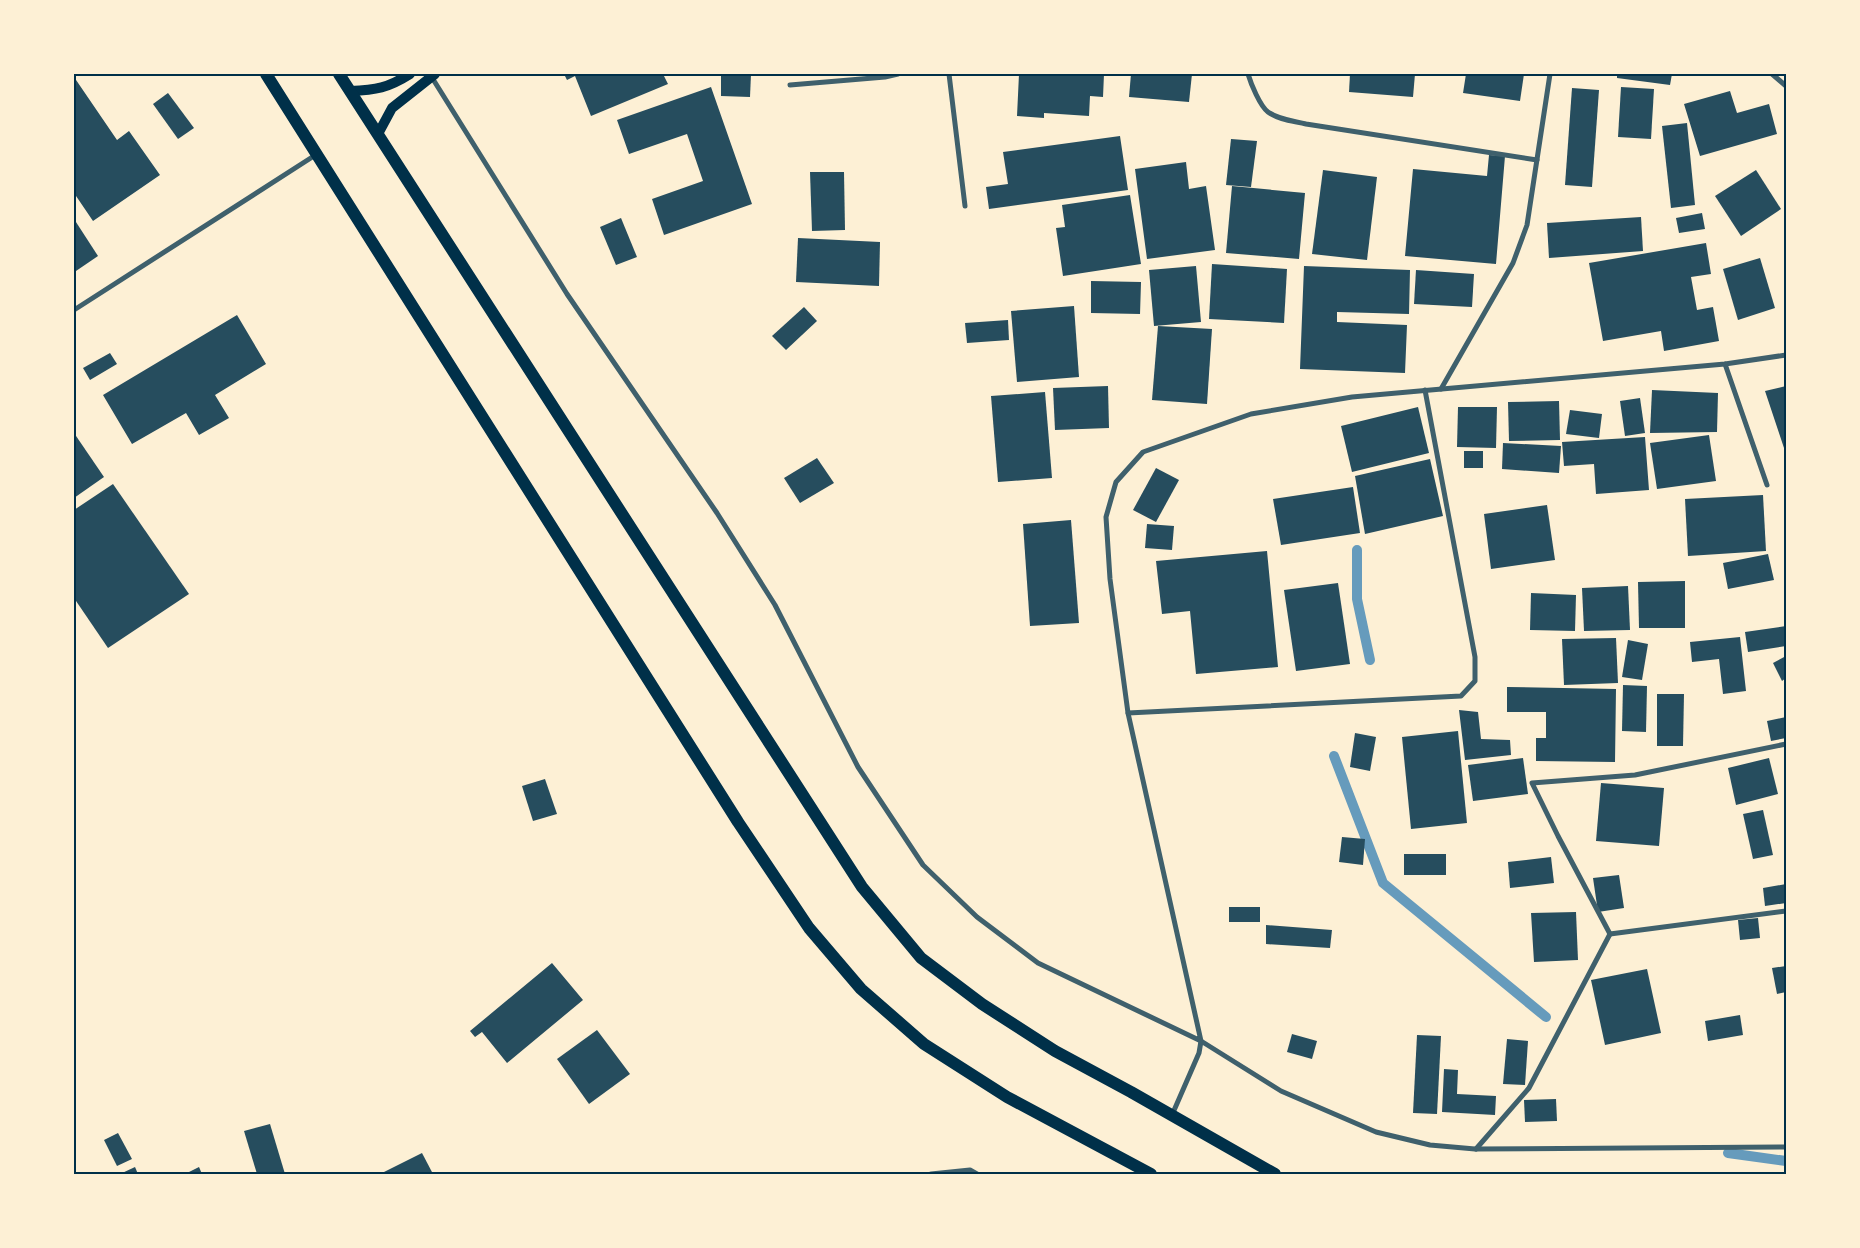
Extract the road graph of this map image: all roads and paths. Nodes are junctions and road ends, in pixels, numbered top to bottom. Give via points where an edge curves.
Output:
1 (266, 74) edge
2 (339, 74) edge
3 (410, 74) edge
4 (898, 74) edge
5 (949, 74) edge
6 (1248, 74) edge
7 (1550, 74) edge
8 (433, 75) edge
9 (1775, 75) edge
10 (790, 84) dead end
11 (1786, 86) edge
12 (350, 91) junction
13 (378, 134) junction
14 (317, 154) junction
15 (1537, 160) junction
16 (965, 206) dead end
17 (74, 310) edge
18 (1786, 355) edge
19 (1725, 364) junction
20 (1441, 389) junction
21 (1425, 390) junction
22 (1767, 485) dead end
23 (1128, 713) junction
24 (1786, 744) edge
25 (1786, 911) edge
26 (1610, 934) junction
27 (1201, 1041) junction
28 (1172, 1115) junction
29 (1786, 1147) edge
30 (1476, 1149) junction
31 (931, 1174) edge
32 (977, 1174) edge
33 (1152, 1174) edge
34 (1275, 1174) edge

1 - 14 main road
2 - 12 main road
3 - 12 main road via 374,90
4 - 10 street
5 - 16 street
6 - 15 street via 1267,111 1280,118
7 - 15 street
8 - 13 main road via 392,108
8 - 27 street via 567,294 718,513 770,597 858,768 923,865 977,917 1038,963
9 - 11 street
12 - 13 main road
13 - 28 main road via 862,887 921,958 982,1004 1056,1051
14 - 17 street
14 - 33 main road via 738,822 809,928 861,989 924,1044 1007,1098
15 - 20 street via 1527,225 1513,263
18 - 19 street
19 - 20 street
19 - 22 street
20 - 21 street
21 - 23 street via 1352,397 1251,414 1143,452 1116,482 1106,517 1110,579
21 - 23 street via 1475,657 1475,681 1461,696
23 - 27 street
24 - 26 street via 1635,775 1532,783
25 - 26 street
26 - 30 street via 1529,1088
27 - 28 street via 1199,1053
27 - 30 street via 1281,1091 1376,1132 1430,1145
28 - 34 main road
29 - 30 street
31 - 32 street via 970,1170

